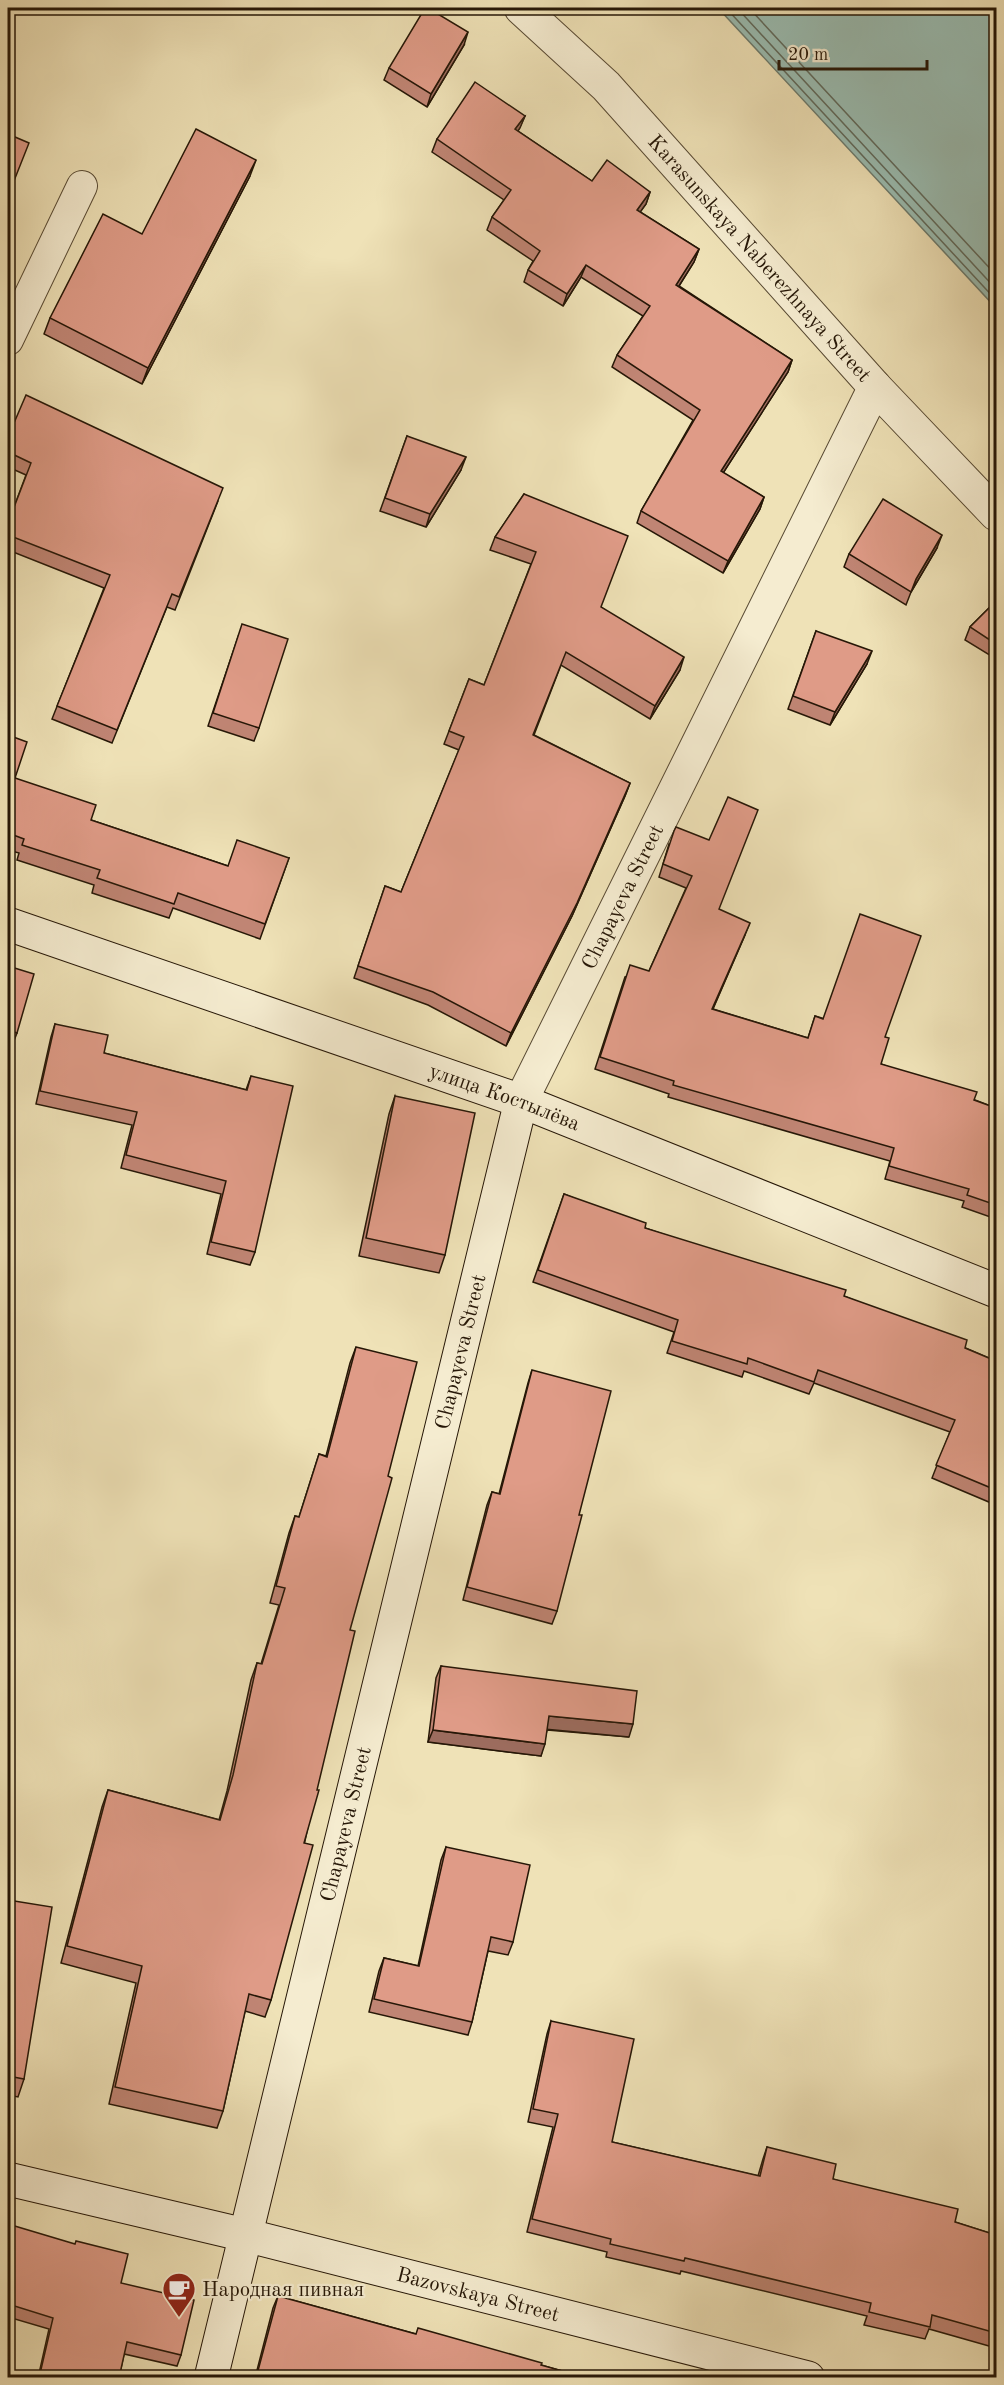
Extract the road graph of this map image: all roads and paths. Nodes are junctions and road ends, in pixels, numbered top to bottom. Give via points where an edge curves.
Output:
1 (521, 8) edge
2 (82, 186) dead end
3 (8, 340) edge
4 (875, 387) junction
5 (996, 514) edge
6 (8, 924) edge
7 (521, 1101) junction
8 (996, 1291) edge
9 (8, 2179) edge
10 (245, 2235) junction
11 (211, 2378) edge
12 (808, 2378) edge

1 - 4 street, Karasunskaya Naberezhnaya Street via 606,86
2 - 3 lane
4 - 5 street, Karasunskaya Naberezhnaya Street
4 - 7 street, Chapayeva Street
6 - 7 street, улица Костылёва
7 - 8 street, улица Костылёва
7 - 10 street, Chapayeva Street
9 - 10 street, Bazovskaya Street
10 - 11 street, Chapayeva Street
10 - 12 street, Bazovskaya Street

